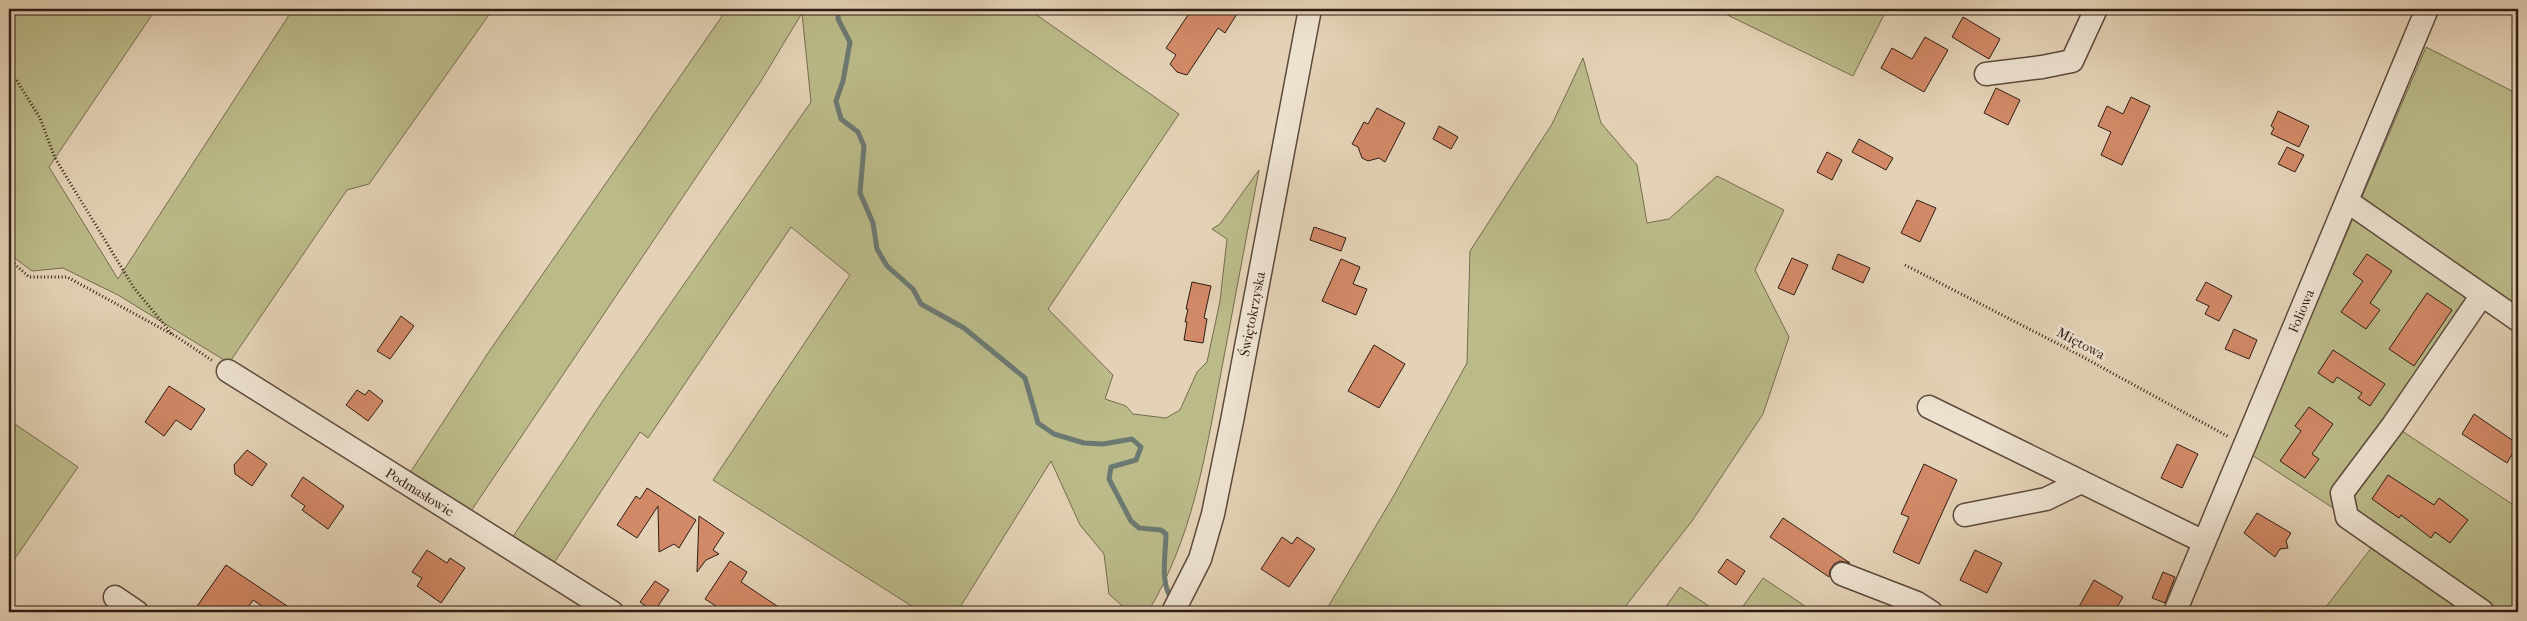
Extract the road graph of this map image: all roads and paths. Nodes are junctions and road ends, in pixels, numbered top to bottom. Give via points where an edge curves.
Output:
1 (1310, 9) edge
2 (2096, 9) edge
3 (2427, 9) edge
4 (9, 73) edge
5 (1986, 74) dead end
6 (2347, 201) junction
7 (9, 259) edge
8 (1905, 265) dead end
9 (2482, 294) junction
10 (2518, 320) edge
11 (172, 334) junction
12 (228, 371) joint
13 (1929, 407) dead end
14 (2244, 446) junction
15 (2081, 482) junction
16 (1965, 515) dead end
17 (2204, 542) junction
18 (1842, 574) dead end
19 (115, 597) dead end
20 (2482, 611) dead end
21 (138, 612) edge
22 (612, 612) edge
23 (1173, 612) edge
24 (1931, 612) edge
25 (2175, 612) edge

1 - 23 street, Świętokrzyska via 1213,514 1200,558
2 - 5 street via 2072,60
3 - 6 street, Foliowa
4 - 11 path via 40,118 55,158 134,288
6 - 9 street
6 - 14 street, Foliowa
7 - 11 path via 29,277 67,276
8 - 14 path, Miętowa via 2154,394
9 - 10 street
9 - 20 street via 2393,425 2342,492 2347,517
11 - 12 path
12 - 22 street, Podmasłowie
13 - 15 street
14 - 17 street, Foliowa
15 - 16 street via 2046,499
15 - 17 street
17 - 25 street, Foliowa
18 - 24 street
19 - 21 street

